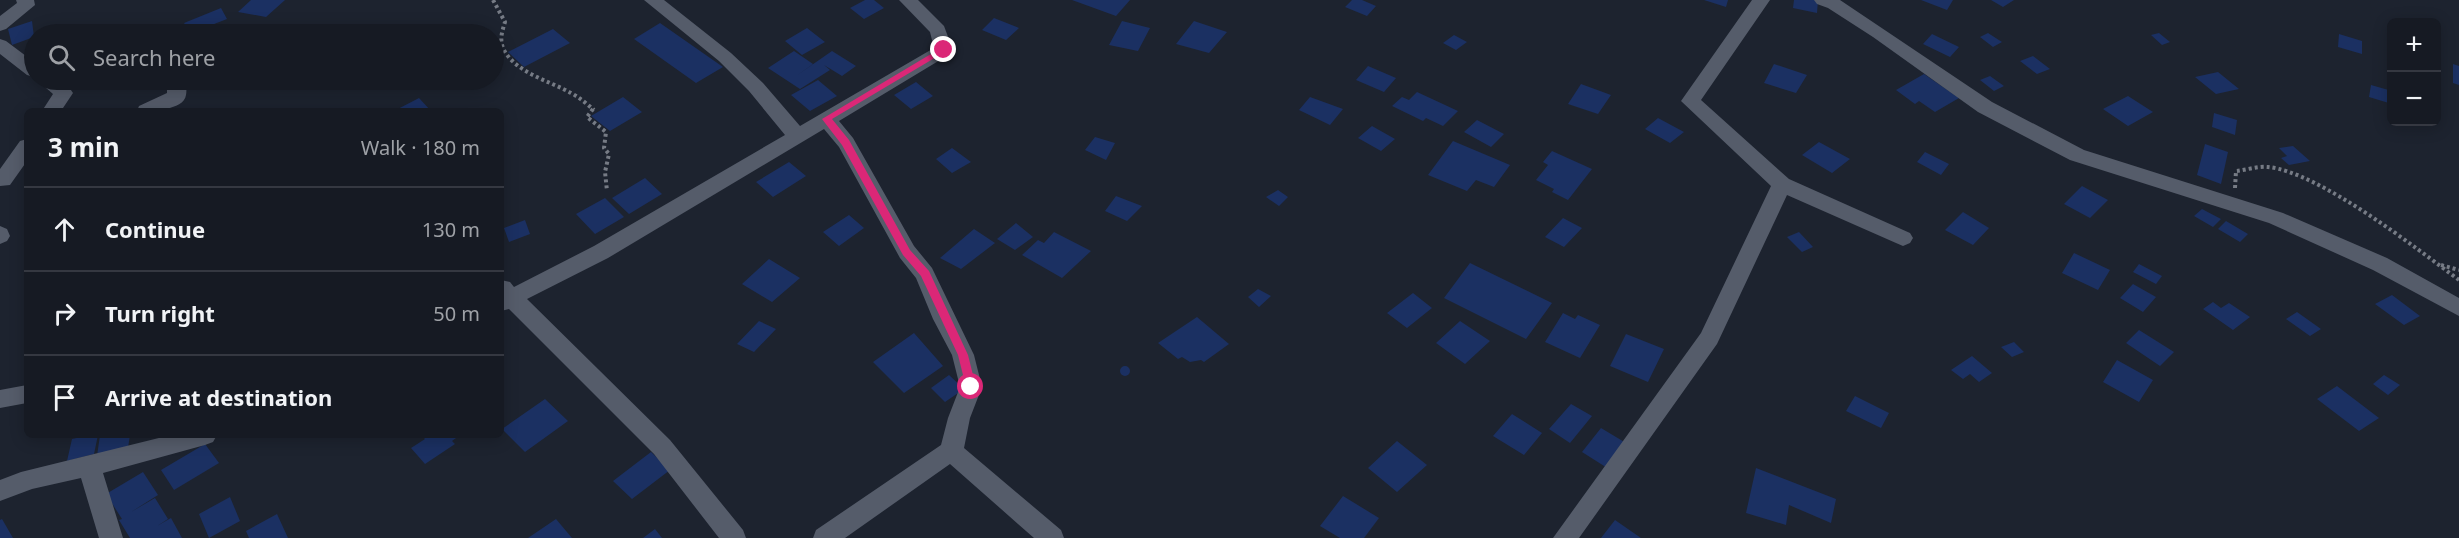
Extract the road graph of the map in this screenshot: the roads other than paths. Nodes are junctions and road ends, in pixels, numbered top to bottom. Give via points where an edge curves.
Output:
1 (25, 0) edge
2 (653, 0) edge
3 (908, 0) edge
4 (1761, 0) edge
5 (1823, 0) edge
6 (0, 25) edge
7 (0, 45) edge
8 (24, 63) edge
9 (60, 90) edge
10 (177, 90) edge
11 (53, 108) edge
12 (152, 108) edge
13 (827, 119) junction
14 (797, 136) junction
15 (24, 150) edge
16 (24, 170) edge
17 (2, 181) edge
18 (1782, 184) junction
19 (1903, 238) dead end
20 (504, 296) edge
21 (2459, 308) edge
22 (24, 395) edge
23 (0, 399) edge
24 (194, 438) edge
25 (951, 451) junction
26 (89, 466) junction
27 (0, 491) edge
28 (111, 538) edge
29 (734, 538) edge
30 (825, 538) edge
31 (1052, 538) edge
32 (1565, 538) edge

1 - 6 street via 26,5
2 - 14 street via 756,87
3 - 13 street via 938,30 944,50
4 - 18 street via 1690,101
5 - 21 street via 1879,33 1985,107 2077,155 2276,218 2380,264
7 - 8 street
9 - 11 street via 64,93
10 - 12 street via 177,96
13 - 14 street
13 - 25 street via 852,153 907,252 925,274 963,355 971,387
14 - 20 street via 601,252
15 - 17 street
16 - 17 street
18 - 19 street
18 - 32 street via 1709,338
20 - 29 street via 662,447
22 - 23 street
24 - 26 street
25 - 30 street
25 - 31 street
26 - 27 street via 29,479
26 - 28 street

